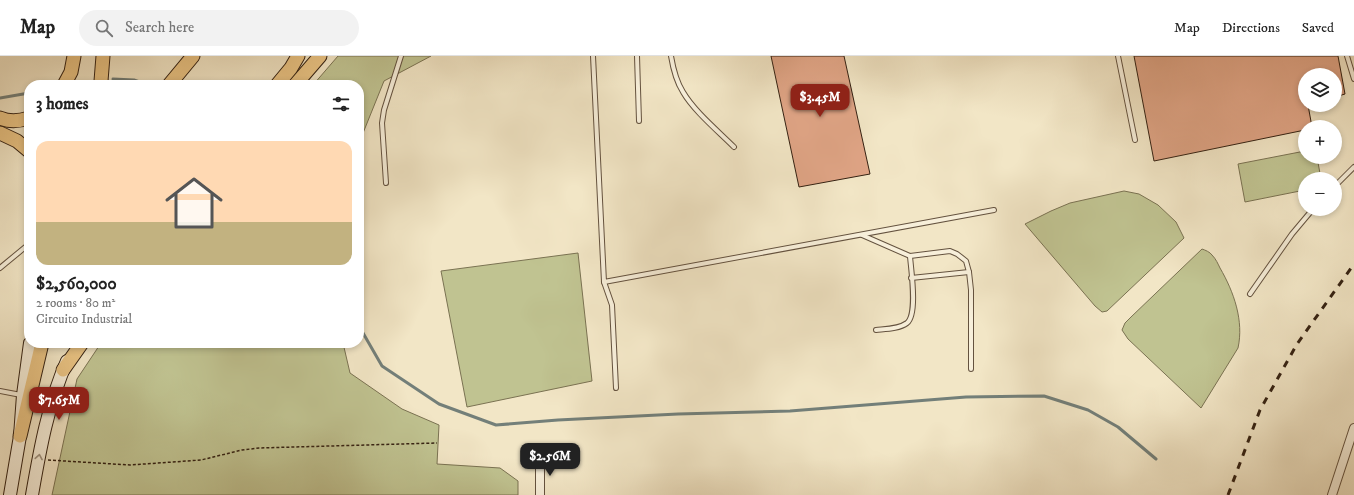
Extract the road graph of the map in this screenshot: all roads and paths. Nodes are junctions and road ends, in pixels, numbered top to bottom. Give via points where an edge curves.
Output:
1 (74, 56) edge
2 (103, 56) edge
3 (194, 56) edge
4 (298, 56) edge
5 (320, 56) edge
6 (401, 56) edge
7 (593, 56) edge
8 (637, 56) edge
9 (671, 56) edge
10 (1118, 56) edge
11 (1347, 56) edge
12 (72, 72) junction
13 (1354, 79) edge
14 (67, 80) edge
15 (71, 80) edge
16 (101, 80) edge
17 (173, 80) edge
18 (281, 80) edge
19 (300, 80) edge
20 (0, 118) edge
21 (24, 119) edge
22 (639, 121) dead end
23 (0, 133) edge
24 (1135, 140) dead end
25 (24, 147) edge
26 (734, 148) dead end
27 (1354, 167) edge
28 (1342, 179) edge
29 (386, 183) dead end
30 (994, 210) dead end
31 (1307, 216) edge
32 (861, 235) junction
33 (24, 248) edge
34 (910, 256) junction
35 (0, 268) edge
36 (969, 272) junction
37 (911, 278) junction
38 (604, 282) junction
39 (1250, 294) dead end
40 (876, 330) dead end
41 (30, 348) edge
42 (40, 348) edge
43 (73, 348) edge
44 (78, 348) edge
45 (971, 369) dead end
46 (63, 370) junction
47 (616, 388) dead end
48 (0, 391) edge
49 (26, 396) junction
50 (1354, 428) edge
51 (20, 436) joint
52 (437, 443) dead end
53 (540, 459) dead end
54 (38, 460) junction
55 (10, 495) edge
56 (32, 495) edge
57 (540, 495) edge
58 (1332, 495) edge

1 - 12 main road
2 - 16 main road
3 - 17 main road
4 - 18 main road
5 - 19 main road
6 - 29 lane via 382,123
7 - 38 lane
8 - 22 lane
9 - 26 lane via 674,74 683,92
10 - 24 lane
11 - 13 lane
12 - 14 main road
12 - 15 main road
20 - 21 main road
23 - 25 main road
27 - 28 lane
30 - 32 lane
31 - 39 lane
32 - 34 lane
32 - 38 lane
33 - 35 lane
34 - 36 lane via 950,251 966,262
34 - 37 lane
36 - 37 lane
36 - 45 lane
37 - 40 lane via 913,305 910,319 906,324 896,328
38 - 47 lane via 612,305
41 - 49 main road
42 - 49 main road
43 - 46 main road
44 - 46 main road
54 -> 46 main road via 51,402
48 - 49 lane
49 - 51 main road
50 - 58 street
51 - 55 main road
52 - 54 path via 259,448 201,460 130,465
53 - 57 street
54 - 56 main road

